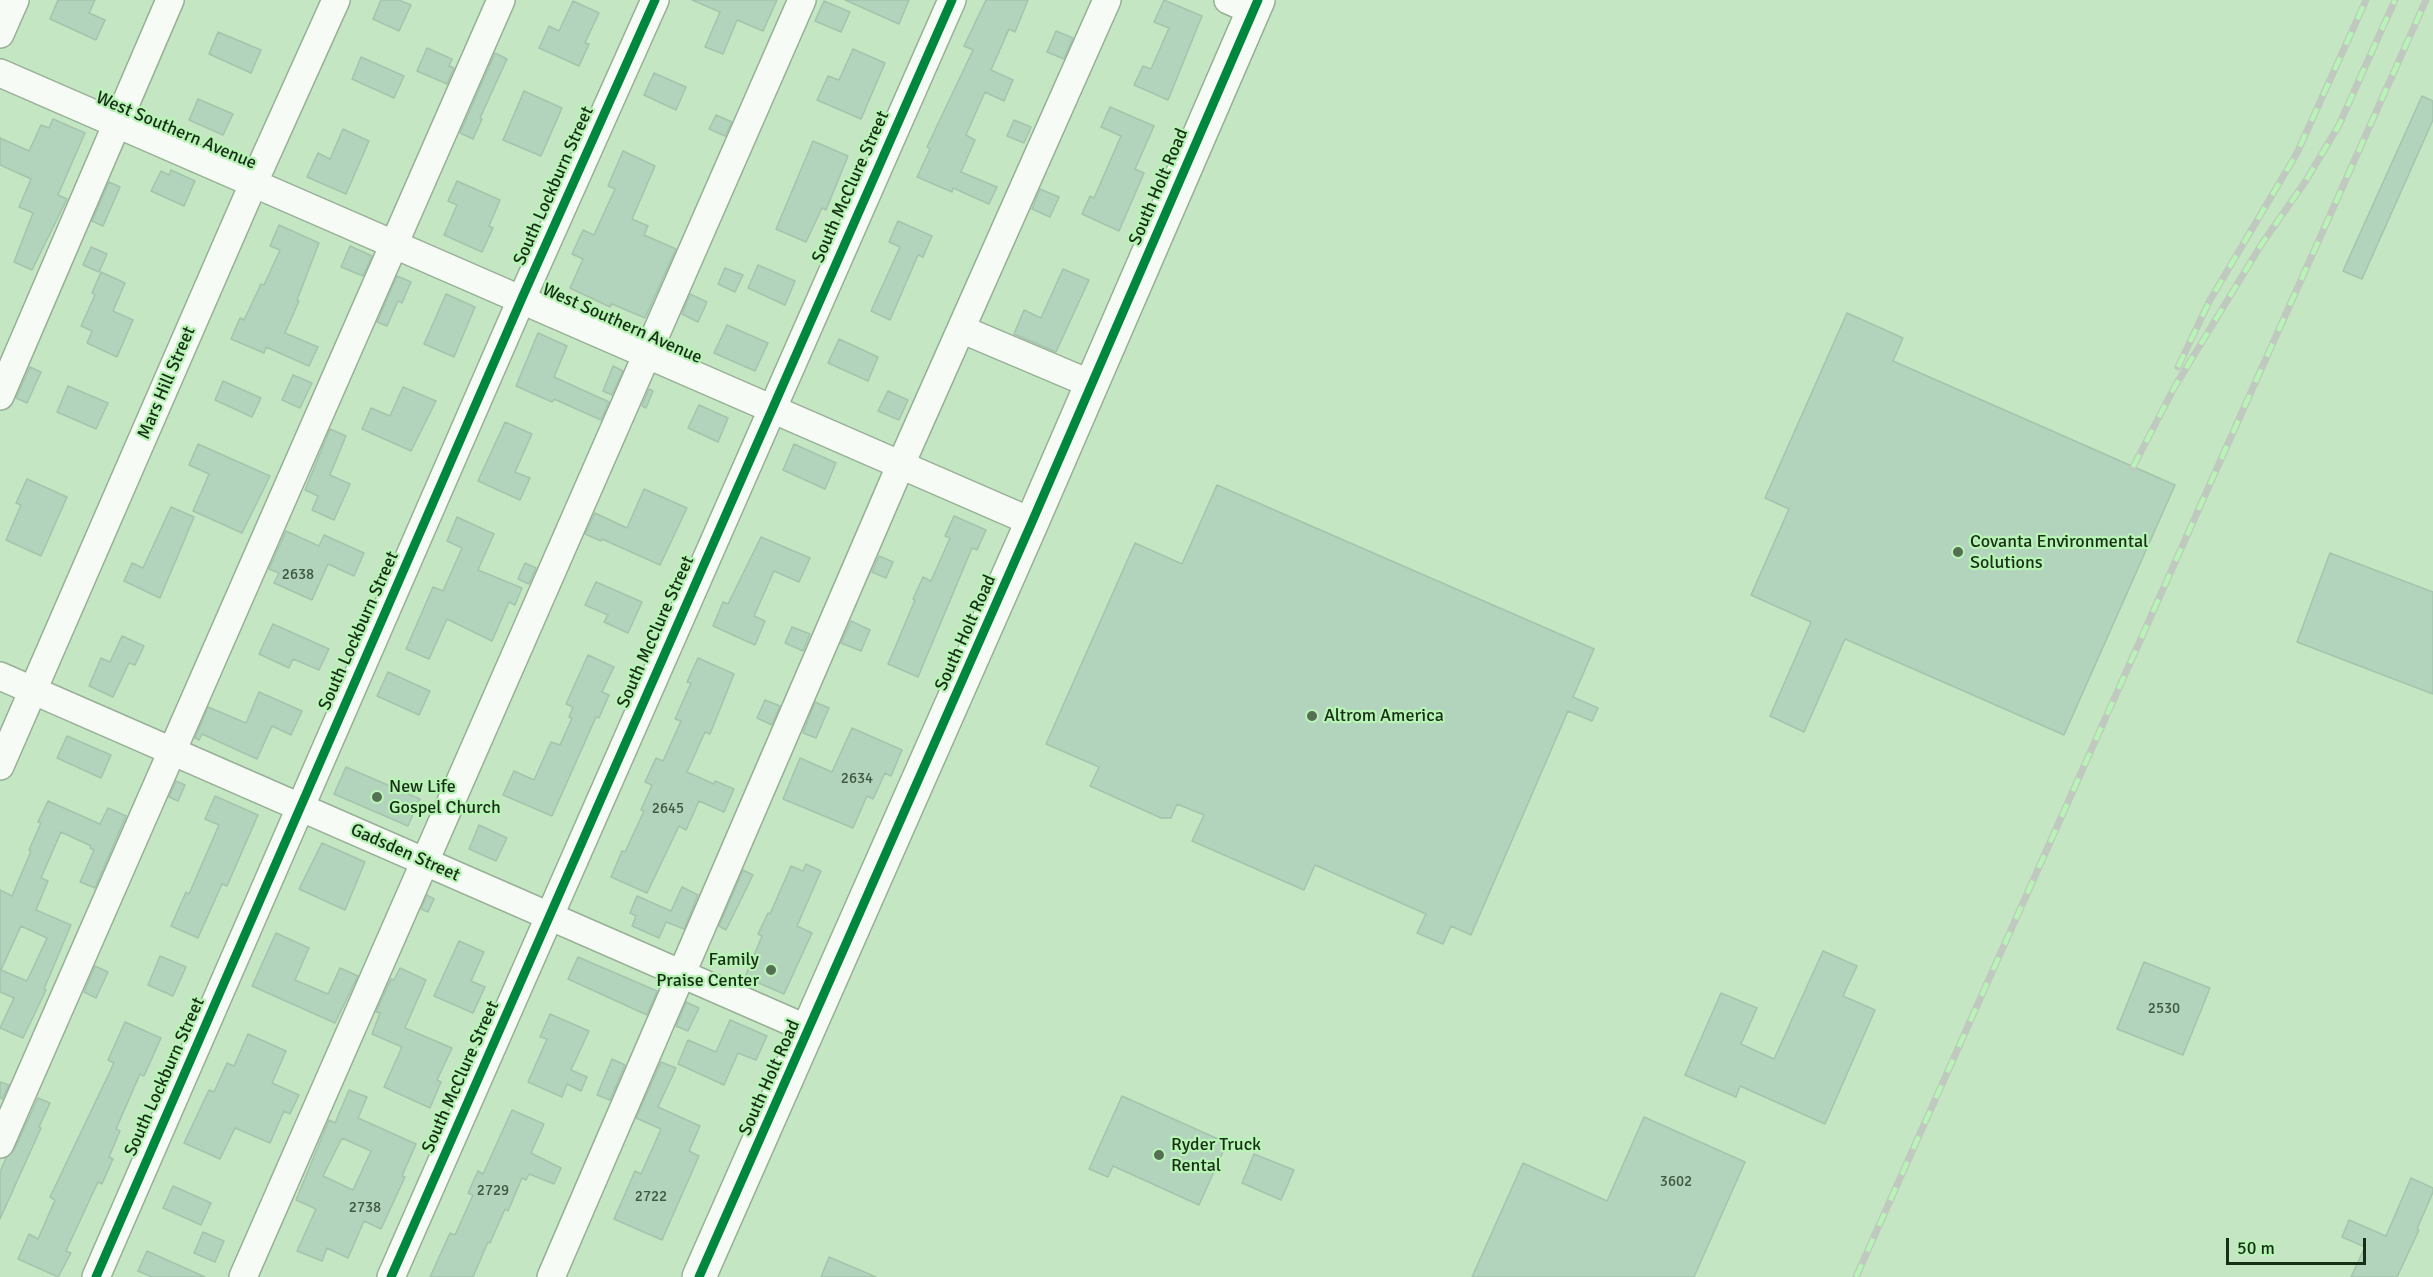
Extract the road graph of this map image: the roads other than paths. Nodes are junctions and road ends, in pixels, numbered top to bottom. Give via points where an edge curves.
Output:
1 (15, 0) edge
2 (170, 0) edge
3 (336, 0) edge
4 (501, 0) edge
5 (655, 0) edge
6 (802, 0) edge
7 (952, 0) edge
8 (1107, 0) edge
9 (1246, 4) edge
10 (0, 34) edge
11 (0, 73) edge
12 (117, 123) junction
13 (254, 182) junction
14 (395, 244) junction
15 (522, 298) junction
16 (961, 329) junction
17 (647, 353) junction
18 (1091, 384) junction
19 (0, 396) edge
20 (772, 408) junction
21 (901, 464) junction
22 (1032, 522) junction
23 (0, 676) edge
24 (33, 691) junction
25 (172, 752) junction
26 (0, 766) edge
27 (300, 808) junction
28 (424, 862) junction
29 (549, 916) junction
30 (681, 974) junction
31 (810, 1030) junction
32 (0, 1144) edge
33 (96, 1277) edge
34 (243, 1277) edge
35 (391, 1277) edge
36 (551, 1277) edge
37 (699, 1277) edge

1 - 10 street
2 - 12 street
3 - 13 street, Mars Hill Street
4 - 14 street
5 - 15 street, South Lockburn Street
6 - 17 street
7 - 20 street, South McClure Street
8 - 16 street
9 - 18 main road, South Holt Road
11 - 12 street, West Southern Avenue
12 - 13 street, West Southern Avenue
12 - 19 street
13 - 14 street, West Southern Avenue
13 - 24 street, Mars Hill Street
14 - 15 street, West Southern Avenue
14 - 25 street
15 - 17 street, West Southern Avenue
15 - 27 street, South Lockburn Street
16 - 18 street
16 - 21 street
17 - 20 street, West Southern Avenue
17 - 28 street
18 - 22 main road, South Holt Road
20 - 21 street, West Southern Avenue
20 - 29 street, South McClure Street
21 - 22 street, West Southern Avenue
21 - 30 street
22 - 31 main road, South Holt Road
23 - 24 street, Gadsden Street
24 - 25 street, Gadsden Street
24 - 26 street, Mars Hill Street
25 - 27 street, Gadsden Street
25 - 32 street
27 - 28 street, Gadsden Street
27 - 33 street, South Lockburn Street
28 - 29 street, Gadsden Street
28 - 34 street
29 - 30 street, Gadsden Street
29 - 35 street, South McClure Street
30 - 31 street, Gadsden Street
30 - 36 street
31 - 37 main road, South Holt Road

